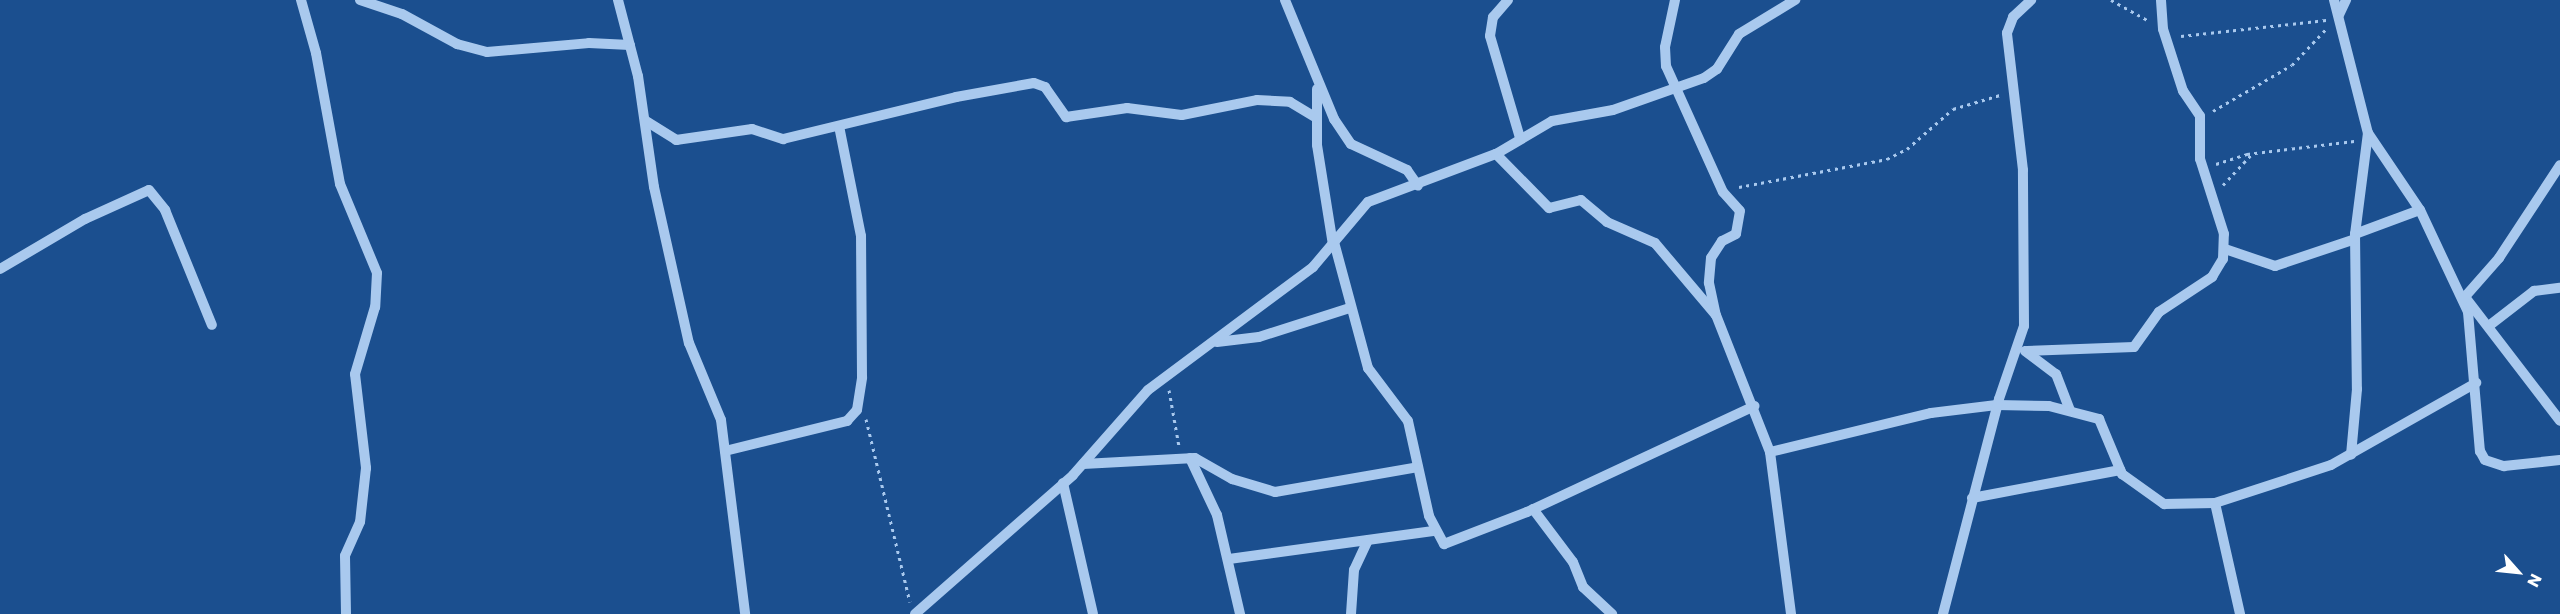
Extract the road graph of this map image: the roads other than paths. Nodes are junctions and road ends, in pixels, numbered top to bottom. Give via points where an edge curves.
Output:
1 (301, 0) edge
2 (360, 0) edge
3 (618, 0) edge
4 (1285, 0) edge
5 (1508, 0) edge
6 (1675, 0) edge
7 (1795, 0) edge
8 (2031, 0) edge
9 (2161, 0) edge
10 (2334, 0) edge
11 (2346, 0) edge
12 (2338, 15) junction
13 (630, 45) junction
14 (1317, 83) junction
15 (1673, 87) junction
16 (1317, 118) junction
17 (646, 121) junction
18 (839, 126) junction
19 (2368, 136) junction
20 (1520, 138) junction
21 (1496, 154) junction
22 (2560, 165) edge
23 (1418, 186) junction
24 (2420, 210) junction
25 (2355, 236) junction
26 (1334, 244) junction
27 (2225, 249) junction
28 (0, 269) edge
29 (2560, 288) edge
30 (2464, 298) junction
31 (1350, 308) junction
32 (1716, 315) junction
33 (212, 325) dead end
34 (2490, 326) junction
35 (1215, 342) junction
36 (2023, 350) junction
37 (2476, 383) junction
38 (1997, 405) junction
39 (1754, 406) junction
40 (2070, 410) junction
41 (2560, 420) edge
42 (725, 451) junction
43 (1770, 452) junction
44 (2351, 455) junction
45 (1186, 458) junction
46 (2560, 460) edge
47 (1083, 464) junction
48 (1418, 467) junction
49 (2120, 470) junction
50 (1063, 483) junction
51 (1972, 498) junction
52 (2215, 503) junction
53 (1533, 509) junction
54 (1433, 531) junction
55 (1368, 540) junction
56 (1229, 559) junction
57 (346, 614) edge
58 (745, 614) edge
59 (914, 614) edge
60 (1093, 614) edge
61 (1240, 614) edge
62 (1351, 614) edge
63 (1612, 614) edge
64 (1791, 614) edge
65 (1943, 614) edge
66 (2240, 614) edge

1 - 57 street via 316,53 340,184 377,273 375,307 356,374 366,477 360,522 345,556
2 - 13 street via 402,14 457,44 487,52 589,43
3 - 13 street
4 - 14 street
5 - 20 street via 1493,17 1490,36
6 - 15 street via 1665,56
7 - 15 street via 1739,34 1711,74
8 - 36 street via 2007,27 2025,209
9 - 27 street via 2165,33 2183,91 2200,116 2203,169
10 - 12 street
11 - 12 street
12 - 19 street
13 - 17 street
14 - 16 street
14 - 23 street via 1351,144 1407,170
15 - 20 street via 1613,110 1552,121
15 - 32 street via 1723,192 1741,219 1736,234 1722,241 1711,258 1709,283
16 - 18 street via 1290,102 1257,100 1182,115 1127,108 1066,117 1045,87 1034,83
16 - 26 street
17 - 18 street via 676,140 752,129 783,139
17 - 42 street via 654,187 689,343 715,396
18 - 42 street via 861,236 860,400 847,421
19 - 24 street
19 - 25 street
20 - 21 street
21 - 23 street
21 - 32 street via 1549,208 1581,200 1607,222 1655,243
22 - 30 street via 2499,258
23 - 26 street via 1368,202
24 - 25 street
24 - 30 street
25 - 27 street via 2286,266 2268,265
25 - 44 street via 2357,389
26 - 31 street
26 - 35 street via 1313,267
27 - 36 street via 2212,277 2159,312 2134,346
28 - 33 street via 93,214 149,190 165,210
29 - 34 street via 2534,291
30 - 34 street
30 - 37 street via 2474,346
31 - 35 street via 1259,338
31 - 48 street via 1368,368 1408,422
32 - 39 street
34 - 41 street
35 - 47 street via 1127,409
36 - 38 street
36 - 40 street via 2056,374
37 - 44 street
37 - 46 street via 2480,452 2485,460 2504,466
38 - 40 street
38 - 43 street via 1903,419
38 - 51 street
39 - 43 street
39 - 53 street
40 - 49 street via 2099,419
42 - 58 street
43 - 64 street via 1778,546
44 - 52 street
45 - 47 street
45 - 48 street via 1258,490 1275,492
45 - 56 street via 1211,498
47 - 50 street
48 - 54 street
49 - 51 street
49 - 52 street via 2164,504
50 - 59 street
50 - 60 street
51 - 65 street
52 - 66 street
53 - 54 street via 1448,544 1440,542
53 - 63 street via 1573,562 1583,587
54 - 55 street
55 - 56 street
55 - 62 street via 1351,581
56 - 61 street

